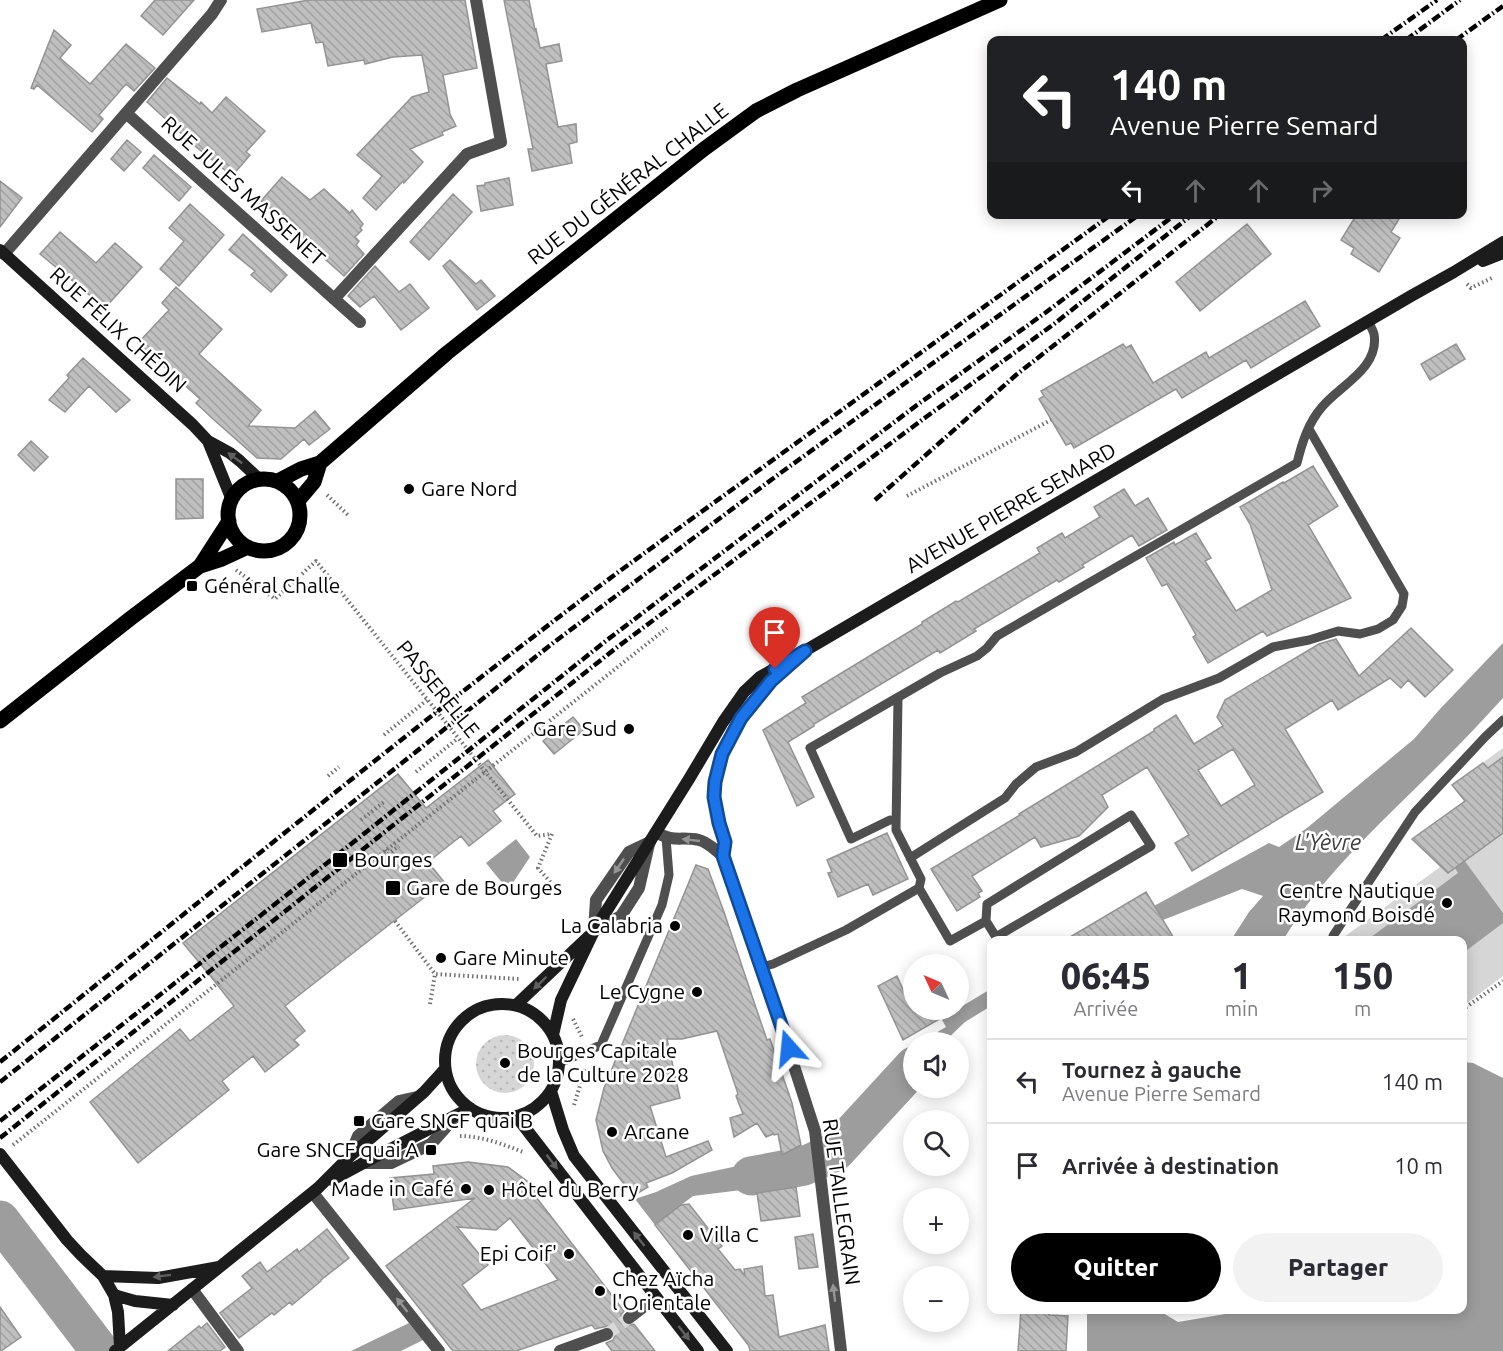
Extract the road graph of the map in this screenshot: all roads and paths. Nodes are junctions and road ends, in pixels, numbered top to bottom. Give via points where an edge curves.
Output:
1 (221, 0) edge
2 (476, 0) edge
3 (1000, 0) edge
4 (126, 112) junction
5 (1503, 242) edge
6 (2, 252) edge
7 (1503, 253) edge
8 (1454, 272) junction
9 (1503, 273) edge
10 (334, 299) junction
11 (1368, 321) junction
12 (360, 322) dead end
13 (1051, 420) dead end
14 (1309, 429) junction
15 (208, 441) junction
16 (320, 463) junction
17 (259, 479) junction
18 (278, 481) junction
19 (907, 496) dead end
20 (232, 500) junction
21 (298, 501) junction
22 (229, 521) junction
23 (248, 547) junction
24 (222, 559) junction
25 (200, 566) junction
26 (667, 628) dead end
27 (805, 651) junction
28 (898, 697) junction
29 (427, 700) junction
30 (1503, 720) edge
31 (0, 721) edge
32 (384, 735) dead end
33 (458, 738) junction
34 (339, 767) dead end
35 (416, 771) dead end
36 (328, 776) dead end
37 (384, 802) dead end
38 (361, 820) dead end
39 (890, 820) dead end
40 (657, 837) junction
41 (399, 846) dead end
42 (385, 850) junction
43 (723, 856) junction
44 (910, 858) junction
45 (552, 884) dead end
46 (919, 888) junction
47 (395, 921) dead end
48 (986, 921) junction
49 (594, 932) junction
50 (995, 936) edge
51 (998, 936) edge
52 (1333, 936) dead end
53 (762, 966) junction
54 (435, 974) junction
55 (512, 978) dead end
56 (1503, 981) edge
57 (430, 1004) dead end
58 (516, 1005) junction
59 (1467, 1006) edge
60 (553, 1035) junction
61 (560, 1063) junction
62 (445, 1069) junction
63 (550, 1091) junction
64 (470, 1108) junction
65 (516, 1116) junction
66 (17, 1142) dead end
67 (0, 1154) edge
68 (316, 1190) junction
69 (220, 1267) junction
70 (103, 1276) junction
71 (192, 1289) junction
72 (114, 1295) junction
73 (656, 1297) junction
74 (173, 1305) junction
75 (629, 1318) tunnel mouth
76 (607, 1334) tunnel mouth
77 (118, 1349) edge
78 (238, 1351) edge
79 (439, 1351) edge
80 (560, 1351) edge
81 (698, 1351) edge
82 (727, 1351) edge
83 (841, 1351) edge

1 - 4 street
2 - 10 street via 501,142 467,154
3 - 16 main road, RUE DU GÉNÉRAL CHALLE via 756,111 447,353
4 - 6 street
4 - 10 street, RUE JULES MASSENET
5 - 8 main road, AVENUE PIERRE SEMARD
6 - 15 main road, RUE FÉLIX CHÉDIN
7 - 8 main road, AVENUE PIERRE SEMARD
8 - 9 path via 1471,288
8 - 11 main road, AVENUE PIERRE SEMARD
10 - 12 street, RUE JULES MASSENET
11 - 14 lane via 1374,334 1373,351 1362,371 1321,407
11 - 27 main road, AVENUE PIERRE SEMARD
13 - 19 path
14 - 28 lane via 1297,463 997,636 977,656
14 - 44 lane via 1404,594 1393,620 1360,634 1338,632 1273,647 1219,678 1163,699 1076,752 1036,767 1005,798
17 -> 15 main road, RUE FÉLIX CHÉDIN via 235,457
15 - 20 main road, RUE FÉLIX CHÉDIN
16 - 18 main road, RUE DU GÉNÉRAL CHALLE
16 - 21 main road, RUE DU GÉNÉRAL CHALLE via 314,482
17 - 18 main road
17 - 20 main road via 238,490
18 - 21 main road
20 - 22 main road
21 - 23 main road via 299,523 285,544 273,549
22 - 23 main road via 239,540
22 - 25 main road
23 - 24 main road
24 - 25 main road
24 - 29 path, PASSERELLE via 275,599 316,561
25 - 31 main road
26 - 42 path
27 - 40 main road, AVENUE PIERRE SEMARD via 760,677 744,692
27 - 43 street, RUE TAILLEGRAIN via 771,681 741,718 722,754 714,797 725,842
28 - 39 lane via 810,748 851,839
28 - 44 lane via 896,830
29 - 32 path
29 - 33 path, PASSERELLE
30 - 52 lane via 1415,812
33 - 35 path
33 - 45 path, PASSERELLE via 537,836 552,834 538,868
34 - 36 path
37 - 38 path
43 -> 40 street via 700,840
40 - 49 main road, AVENUE PIERRE SEMARD
40 - 61 lane via 669,874 662,905 601,1045
41 - 42 path via 388,854
42 - 66 path
43 - 53 street, RUE TAILLEGRAIN
44 - 46 lane via 921,879
46 - 48 lane via 950,941
46 - 53 lane via 846,930
47 - 54 path
48 - 50 lane
48 - 51 lane via 987,904 1131,815 1151,846
49 -> 58 main road, AVENUE PIERRE SEMARD
49 - 60 main road, AVENUE PIERRE SEMARD via 561,1000
83 -> 53 street, RUE TAILLEGRAIN via 815,1131
54 - 55 path
54 - 57 path
56 - 59 path
58 - 60 main road via 531,1011
58 - 62 main road via 491,1005 458,1024 450,1038
60 - 61 main road
61 - 63 main road
62 - 64 main road via 454,1091
62 - 68 main road
63 - 65 main road via 534,1108
82 -> 63 main road via 574,1156
64 - 65 main road via 498,1118
64 - 68 main road
65 -> 73 main road
67 - 70 main road via 68,1240
68 - 69 main road
79 -> 68 street
69 -> 70 main road via 158,1278
69 - 71 main road
70 - 72 main road
71 - 74 main road
71 - 78 street
72 - 74 main road
72 - 77 main road via 119,1321
73 - 75 street
73 -> 81 main road
74 - 77 main road
76 - 80 street

